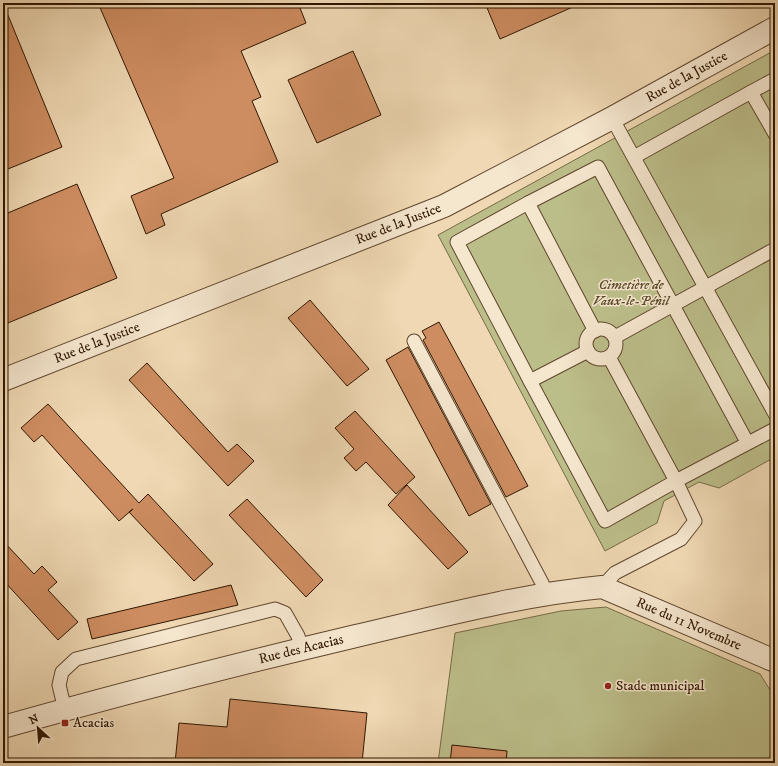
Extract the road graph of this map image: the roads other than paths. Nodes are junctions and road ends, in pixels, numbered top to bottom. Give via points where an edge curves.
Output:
1 (775, 28) edge
2 (775, 79) edge
3 (751, 92) junction
4 (612, 118) junction
5 (775, 134) edge
6 (634, 157) junction
7 (528, 203) junction
8 (775, 249) edge
9 (706, 288) junction
10 (673, 306) junction
11 (595, 331) junction
12 (615, 337) junction
13 (414, 341) dead end
14 (588, 351) junction
15 (609, 357) junction
16 (3, 380) edge
17 (530, 381) junction
18 (775, 414) edge
19 (775, 428) edge
20 (747, 442) junction
21 (676, 481) junction
22 (602, 587) junction
23 (546, 594) junction
24 (302, 649) junction
25 (775, 661) edge
26 (65, 710) junction
27 (3, 727) edge

1 - 4 street, Rue de la Justice
2 - 3 lane
3 - 5 lane
3 - 6 lane
4 - 6 lane
4 - 16 street, Rue de la Justice via 444,206
6 - 9 lane
7 - 10 lane via 598,167
7 - 11 lane
7 - 17 lane via 458,242
8 - 9 lane
9 - 10 lane
9 - 18 lane
10 - 12 lane
10 - 20 lane
11 - 12 lane via 606,330
11 - 14 lane via 591,333 587,342
12 - 15 lane via 615,350
13 - 23 lane via 539,576
14 - 15 lane via 597,359
14 - 17 lane
15 - 21 lane
17 - 21 lane via 605,520
19 - 20 lane
20 - 21 lane
21 - 22 lane via 695,521 681,539 615,573
22 - 23 street, Rue des Acacias
22 - 25 street, Rue du 11 Novembre
23 - 24 street, Rue des Acacias
24 - 26 street, Rue des Acacias
24 - 26 lane via 285,613 275,609 76,660 62,672 59,685
26 - 27 street, Rue des Acacias

